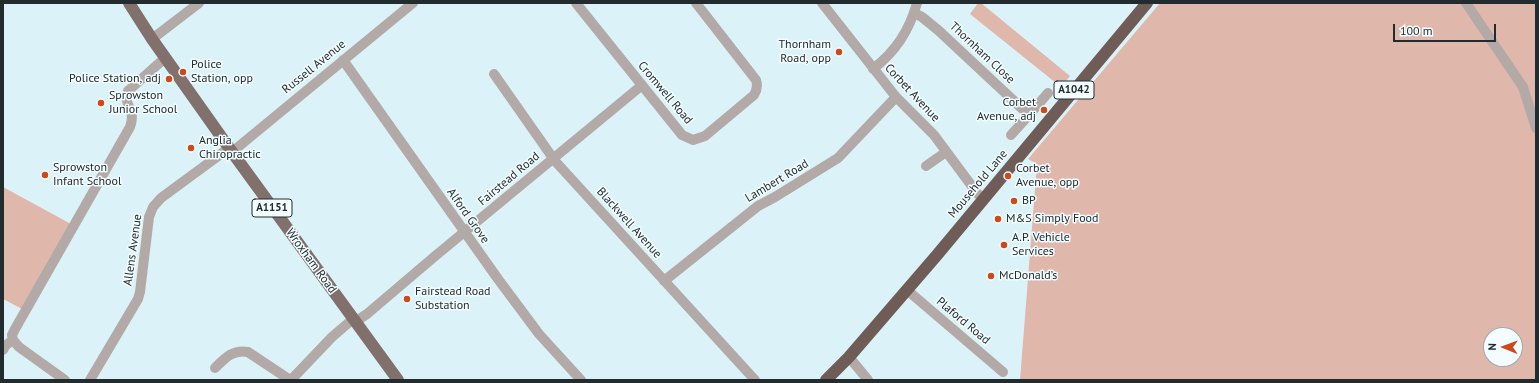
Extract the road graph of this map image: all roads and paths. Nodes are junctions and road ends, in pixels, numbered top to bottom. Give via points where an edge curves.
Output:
1 (128, 3) edge
2 (199, 3) edge
3 (413, 3) edge
4 (576, 3) edge
5 (696, 3) edge
6 (822, 3) edge
7 (917, 3) edge
8 (1147, 3) edge
9 (1466, 3) edge
10 (914, 13) junction
11 (152, 39) junction
12 (165, 58) junction
13 (342, 60) junction
14 (873, 69) junction
15 (494, 74) dead end
16 (641, 86) junction
17 (1048, 93) dead end
18 (896, 97) junction
19 (1029, 115) junction
20 (1536, 128) edge
21 (1011, 135) dead end
22 (231, 150) junction
23 (946, 152) junction
24 (554, 159) junction
25 (926, 166) dead end
26 (983, 199) junction
27 (464, 233) junction
28 (664, 281) junction
29 (906, 290) junction
30 (354, 320) junction
31 (13, 340) junction
32 (3, 350) edge
33 (850, 357) junction
34 (215, 368) dead end
35 (1003, 372) dead end
36 (65, 380) edge
37 (90, 380) edge
38 (291, 380) edge
39 (398, 380) edge
40 (581, 380) edge
41 (755, 380) edge
42 (826, 380) edge
43 (868, 380) edge

1 - 11 main road, Wroxham Road / A1151
2 - 11 street
3 - 13 street, Russell Avenue
4 - 16 street, Cromwell Road
5 - 16 street, Cromwell Road via 756,80 757,90 754,95 705,136 693,140 682,135
6 - 14 street, Corbet Avenue
7 - 10 street
8 - 26 highway, Mousehold Lane / A1042
9 - 20 street via 1523,87
10 - 14 street via 901,41 891,54
10 - 19 street, Thornham Close via 938,30
11 - 12 main road, Wroxham Road / A1151
12 - 22 main road, Wroxham Road / A1151
12 - 31 street via 128,91 127,101 133,113 130,127 15,328
13 - 22 street, Russell Avenue
13 - 27 street, Alford Grove
14 - 18 street, Corbet Avenue
15 - 24 street, Blackwell Avenue
16 - 24 street, Fairstead Road
17 - 19 street
18 - 23 street, Corbet Avenue via 934,135
18 - 28 street, Lambert Road via 838,158 758,206
19 - 21 street
22 - 30 main road, Wroxham Road / A1151
22 - 37 street, Allens Avenue via 161,198 153,207 149,217 138,299
23 - 25 street
23 - 26 street, Corbet Avenue
24 - 27 street, Fairstead Road
24 - 28 street, Blackwell Avenue
26 - 29 highway, Mousehold Lane / A1042
27 - 30 street, Fairstead Road via 368,314
27 - 40 street, Alford Grove via 539,334
28 - 41 street, Blackwell Avenue
29 - 33 highway, Mousehold Lane / A1042
29 - 35 street, Plaford Road
30 - 38 street, Fairstead Road via 332,337
30 - 39 main road, Wroxham Road / A1151
31 - 32 street
31 - 36 street
33 - 42 highway, Mousehold Lane / A1042
33 - 43 street
34 - 38 street via 228,355 242,351 248,352

